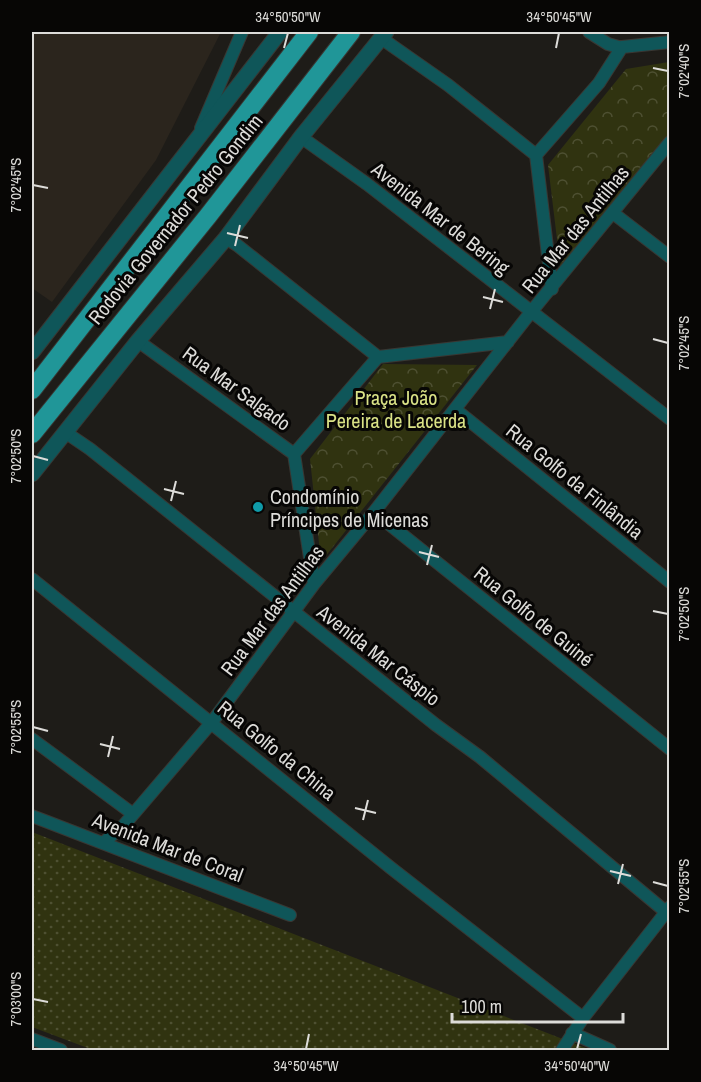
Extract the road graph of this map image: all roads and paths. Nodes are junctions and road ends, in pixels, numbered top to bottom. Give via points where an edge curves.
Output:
1 (242, 32) edge
2 (280, 32) edge
3 (309, 32) edge
4 (351, 32) edge
5 (590, 32) edge
6 (383, 35) edge
7 (669, 42) edge
8 (622, 48) junction
9 (301, 137) junction
10 (195, 140) junction
11 (669, 142) edge
12 (536, 155) junction
13 (613, 213) junction
14 (226, 238) junction
15 (669, 257) edge
16 (552, 289) junction
17 (531, 312) junction
18 (138, 341) junction
19 (508, 342) junction
20 (32, 352) edge
21 (378, 357) junction
22 (32, 390) edge
23 (456, 410) junction
24 (669, 419) edge
25 (65, 432) junction
26 (32, 434) edge
27 (294, 454) junction
28 (32, 474) edge
29 (374, 512) junction
30 (32, 579) edge
31 (669, 582) edge
32 (314, 584) junction
33 (293, 611) junction
34 (212, 722) junction
35 (32, 739) edge
36 (669, 749) edge
37 (133, 814) junction
38 (32, 816) edge
39 (103, 843) junction
40 (668, 909) edge
41 (290, 915) dead end
42 (583, 1018) junction
43 (572, 1033) junction
44 (32, 1039) edge
45 (61, 1050) edge
46 (562, 1050) edge
47 (610, 1050) edge

1 - 10 street
2 - 10 street
3 - 22 highway, Rodovia Governador Pedro Gondim
4 - 26 highway, Rodovia Governador Pedro Gondim
5 - 8 street
6 - 9 street
6 - 12 street
7 - 8 street
8 - 12 street via 599,83
9 - 14 street
9 - 17 street, Avenida Mar de Bering
10 - 20 street
11 - 13 street, Rua Mar das Antilhas
12 - 16 street
13 - 15 street
13 - 16 street, Rua Mar das Antilhas
14 - 18 street
14 - 21 street
16 - 17 street, Rua Mar das Antilhas
17 - 19 street, Rua Mar das Antilhas
17 - 24 street, Avenida Mar de Bering
18 - 25 street
18 - 27 street, Rua Mar Salgado
19 - 21 street
19 - 23 street, Rua Mar das Antilhas
21 - 27 street
23 - 29 street, Rua Mar das Antilhas
23 - 31 street, Rua Golfo da Finlândia
25 - 28 street
25 - 33 street, Avenida Mar Cáspio
27 - 32 street, Rua Mar Salgado
29 - 32 street, Rua Mar das Antilhas
29 - 36 street, Rua Golfo de Guiné
30 - 34 street, Rua Golfo da China
32 - 33 street, Rua Mar das Antilhas
33 - 34 street, Rua Mar das Antilhas
33 - 40 street, Avenida Mar Cáspio
34 - 37 street, Rua Mar das Antilhas
34 - 42 street, Rua Golfo da China
35 - 37 street
37 - 39 street, Rua Mar das Antilhas
38 - 39 street, Avenida Mar de Coral
39 - 41 street, Avenida Mar de Coral
40 - 42 street
42 - 43 street
43 - 46 street
43 - 47 street
44 - 45 street

